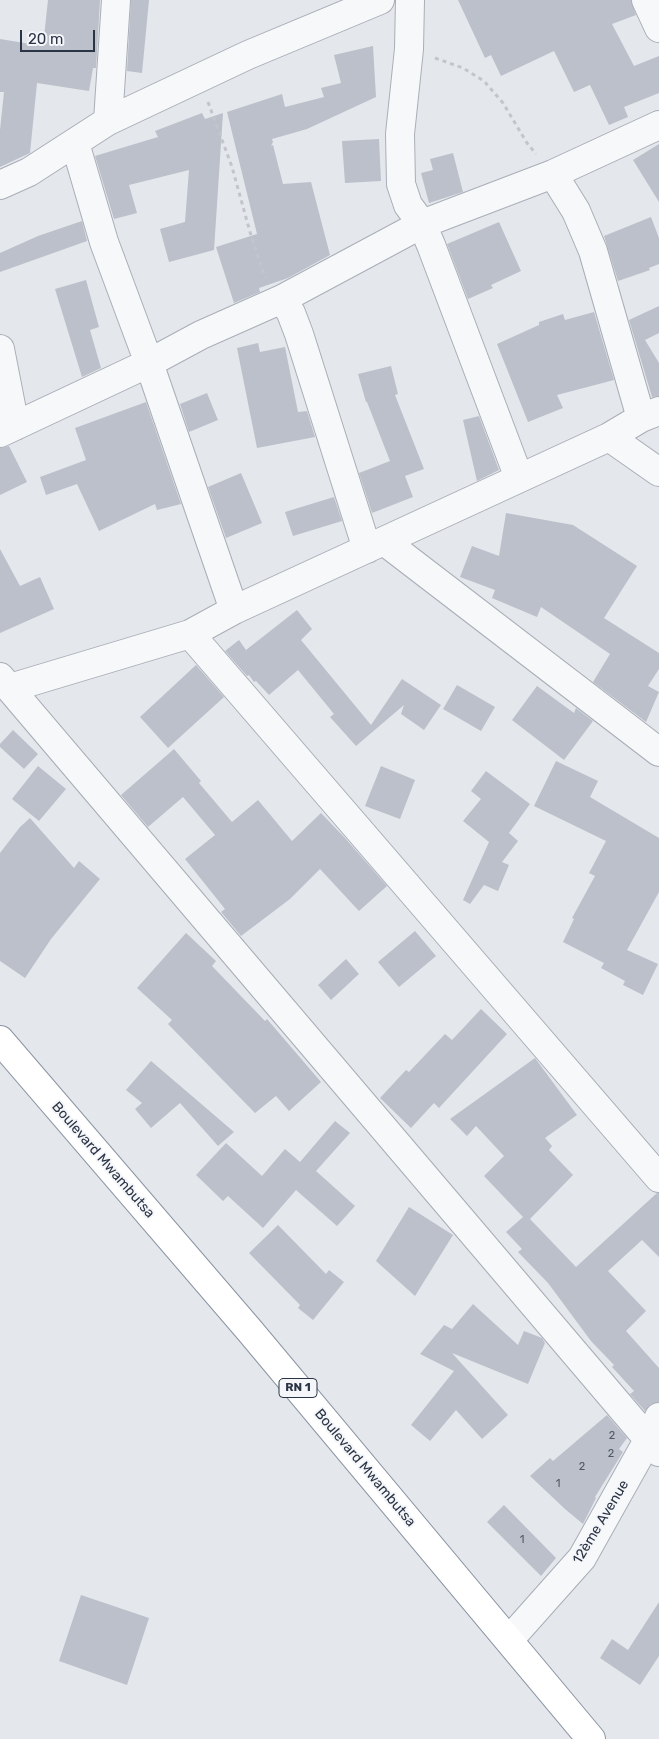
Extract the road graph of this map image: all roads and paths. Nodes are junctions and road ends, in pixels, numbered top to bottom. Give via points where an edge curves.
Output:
1 (116, 0) edge
2 (380, 0) edge
3 (410, 0) edge
4 (646, 0) edge
5 (659, 28) edge
6 (409, 49) junction
7 (199, 78) junction
8 (108, 121) junction
9 (659, 125) edge
10 (75, 143) junction
11 (553, 174) junction
12 (0, 185) edge
13 (422, 224) junction
14 (282, 299) junction
15 (0, 349) edge
16 (148, 363) junction
17 (650, 415) edge
18 (7, 429) edge
19 (609, 437) junction
20 (659, 472) edge
21 (519, 478) junction
22 (376, 545) junction
23 (234, 610) junction
24 (190, 634) junction
25 (5, 682) edge
26 (659, 752) edge
27 (0, 1040) edge
28 (659, 1178) edge
29 (655, 1436) edge
30 (509, 1640) junction
31 (591, 1739) edge

1 - 8 street
2 - 7 street
3 - 6 street
4 - 5 street
6 - 11 path via 463,68 484,81
6 - 13 street via 400,134 401,184 408,205
7 - 8 street
7 - 14 path via 232,167 262,272
8 - 10 street
9 - 11 street
10 - 12 street via 29,172
10 - 16 street via 104,242
11 - 13 street
11 - 17 street via 576,211 593,251
13 - 14 street
13 - 21 street
14 - 16 street
14 - 22 street via 292,313
15 - 18 street
16 - 18 street
16 - 23 street
17 - 19 street
19 - 20 street
19 - 21 street
21 - 22 street
22 - 23 street
22 - 26 street
23 - 24 street
24 - 25 street
24 - 28 street
25 - 29 street
27 - 30 highway, Boulevard Mwambutsa / RN 1
29 - 30 street, 12ème Avenue via 582,1558
30 - 31 highway, Boulevard Mwambutsa / RN 1

